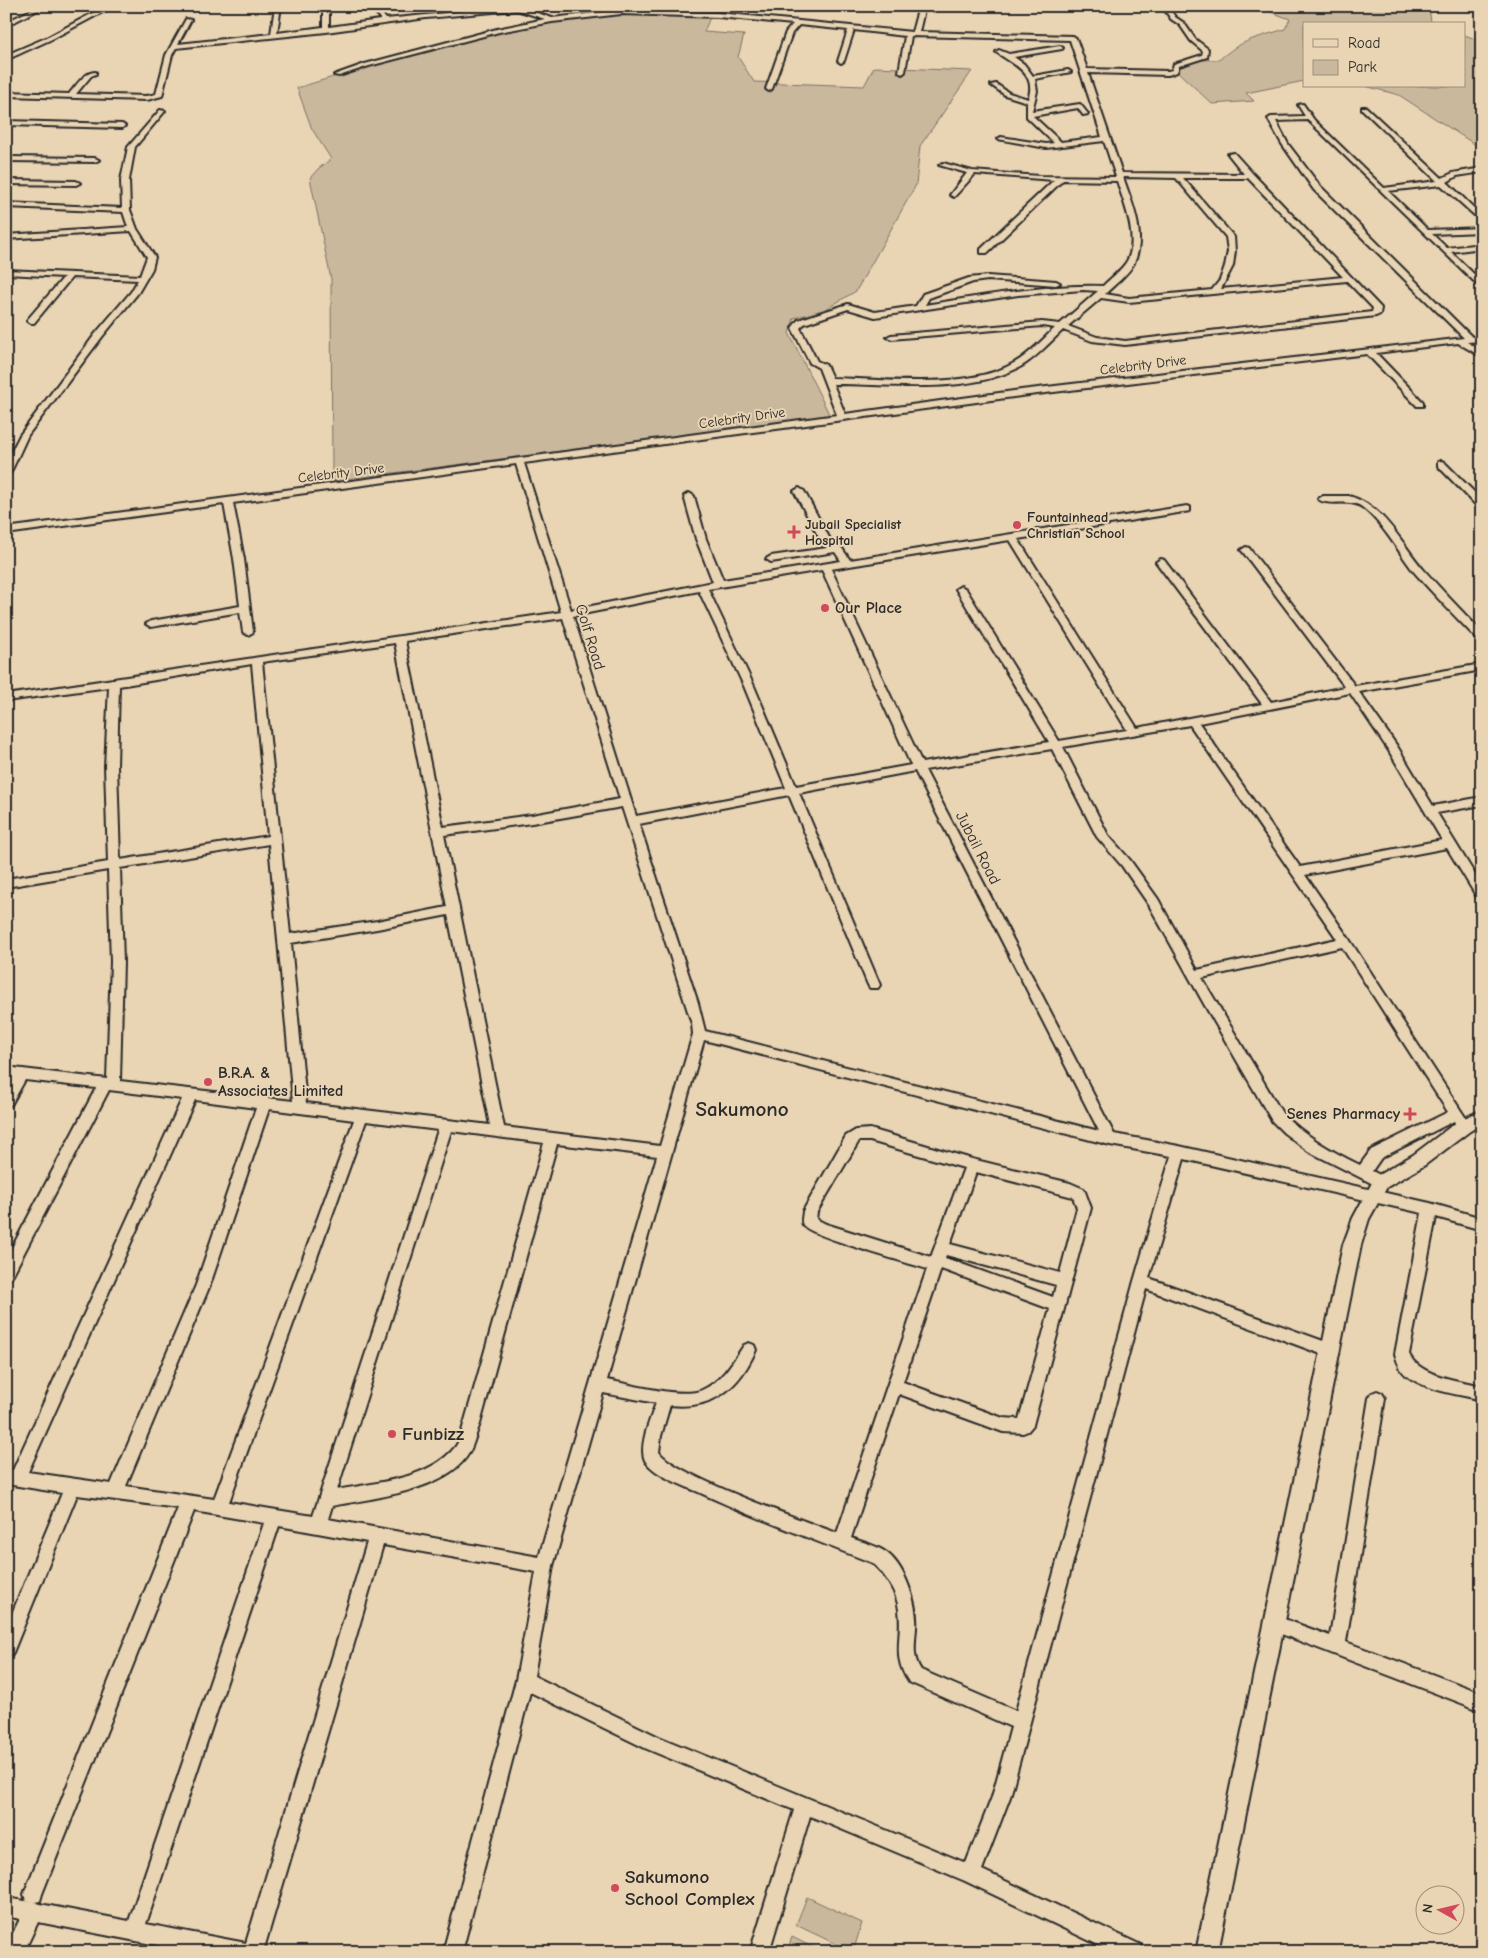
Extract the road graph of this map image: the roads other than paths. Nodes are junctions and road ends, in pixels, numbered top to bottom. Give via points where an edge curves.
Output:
1 (111, 6) edge
2 (278, 6) edge
3 (326, 6) edge
4 (376, 6) edge
5 (423, 6) edge
6 (922, 6) edge
7 (1165, 6) edge
8 (519, 7) edge
9 (96, 8) dead end
10 (471, 9) edge
11 (36, 10) dead end
12 (105, 10) junction
13 (424, 16) junction
14 (188, 20) dead end
15 (552, 20) junction
16 (383, 22) junction
17 (6, 24) edge
18 (797, 24) junction
19 (851, 29) junction
20 (326, 30) junction
21 (912, 34) junction
22 (274, 35) junction
23 (175, 46) junction
24 (1060, 48) dead end
25 (6, 50) edge
26 (999, 52) dead end
27 (19, 53) junction
28 (1009, 56) junction
29 (6, 58) edge
30 (841, 61) dead end
31 (1083, 71) junction
32 (902, 72) dead end
33 (1068, 72) dead end
34 (94, 73) dead end
35 (337, 75) dead end
36 (1032, 78) junction
37 (994, 85) dead end
38 (769, 89) dead end
39 (6, 94) edge
40 (71, 96) junction
41 (1029, 101) junction
42 (1301, 105) dead end
43 (1364, 108) dead end
44 (162, 111) dead end
45 (1029, 114) junction
46 (1085, 114) dead end
47 (1310, 118) junction
48 (6, 123) edge
49 (122, 126) dead end
50 (1107, 138) junction
51 (1001, 139) dead end
52 (1059, 144) junction
53 (1232, 154) dead end
54 (6, 159) edge
55 (95, 160) dead end
56 (943, 165) dead end
57 (1482, 170) edge
58 (971, 173) junction
59 (1178, 176) junction
60 (1250, 176) junction
61 (1118, 177) junction
62 (1060, 179) junction
63 (6, 182) edge
64 (76, 183) dead end
65 (1442, 183) junction
66 (1382, 190) junction
67 (954, 195) dead end
68 (6, 205) edge
69 (126, 210) junction
70 (1482, 220) edge
71 (133, 229) junction
72 (1482, 230) edge
73 (1426, 232) junction
74 (6, 237) edge
75 (1482, 246) edge
76 (984, 251) dead end
77 (1445, 251) junction
78 (6, 272) edge
79 (70, 274) junction
80 (143, 278) junction
81 (1348, 279) junction
82 (1056, 283) dead end
83 (1482, 287) edge
84 (1106, 289) junction
85 (1215, 291) junction
86 (1099, 296) junction
87 (920, 307) junction
88 (31, 321) dead end
89 (1063, 327) junction
90 (890, 337) dead end
91 (1482, 338) edge
92 (1470, 339) junction
93 (1458, 340) junction
94 (1369, 351) junction
95 (1482, 355) edge
96 (829, 381) junction
97 (1420, 404) dead end
98 (842, 418) junction
99 (519, 461) junction
100 (1441, 464) dead end
101 (6, 472) edge
102 (799, 491) dead end
103 (689, 496) dead end
104 (1323, 499) dead end
105 (228, 502) junction
106 (1482, 506) edge
107 (1187, 510) dead end
108 (6, 531) edge
109 (1013, 538) junction
110 (838, 549) junction
111 (1246, 550) dead end
112 (772, 559) dead end
113 (1161, 562) dead end
114 (848, 564) junction
115 (826, 568) junction
116 (718, 584) junction
117 (704, 588) junction
118 (961, 589) dead end
119 (245, 608) junction
120 (567, 614) junction
121 (150, 624) dead end
122 (248, 632) dead end
123 (1482, 638) edge
124 (399, 639) junction
125 (256, 660) junction
126 (1482, 667) edge
127 (114, 684) junction
128 (1352, 689) junction
129 (6, 698) edge
130 (1270, 706) junction
131 (1192, 720) junction
132 (1134, 732) junction
133 (1056, 745) junction
134 (918, 767) junction
135 (794, 791) junction
136 (1482, 801) edge
137 (626, 802) junction
138 (1430, 810) junction
139 (632, 821) junction
140 (438, 832) junction
141 (273, 838) junction
142 (1450, 843) junction
143 (115, 865) junction
144 (1297, 872) junction
145 (6, 883) edge
146 (1482, 896) edge
147 (453, 910) junction
148 (286, 940) junction
149 (1345, 942) junction
150 (1194, 975) junction
151 (874, 985) dead end
152 (699, 1034) junction
153 (6, 1072) edge
154 (22, 1074) junction
155 (109, 1084) junction
156 (191, 1094) junction
157 (6, 1101) edge
158 (264, 1103) junction
159 (300, 1108) junction
160 (362, 1115) junction
161 (1482, 1116) edge
162 (1460, 1120) junction
163 (446, 1125) junction
164 (498, 1132) junction
165 (552, 1138) junction
166 (1110, 1139) junction
167 (666, 1152) junction
168 (1179, 1152) junction
169 (972, 1165) junction
170 (1363, 1172) junction
171 (1377, 1190) junction
172 (1430, 1209) junction
173 (1482, 1224) edge
174 (938, 1258) junction
175 (6, 1274) edge
176 (1064, 1281) junction
177 (1141, 1281) junction
178 (1058, 1305) junction
179 (749, 1350) dead end
180 (1332, 1351) junction
181 (598, 1385) junction
182 (895, 1386) junction
183 (1482, 1393) edge
184 (665, 1398) junction
185 (1376, 1398) dead end
186 (12, 1476) edge
187 (72, 1487) junction
188 (115, 1493) junction
189 (326, 1500) junction
190 (189, 1502) junction
191 (219, 1508) junction
192 (274, 1518) junction
193 (318, 1526) junction
194 (378, 1537) junction
195 (842, 1542) junction
196 (545, 1566) junction
197 (1276, 1624) junction
198 (1337, 1648) junction
199 (6, 1649) edge
200 (525, 1680) junction
201 (1482, 1702) edge
202 (1022, 1722) junction
203 (804, 1805) junction
204 (971, 1874) junction
205 (33, 1903) junction
206 (6, 1907) edge
207 (135, 1930) junction
208 (14, 1952) edge
209 (244, 1952) edge
210 (253, 1952) edge
211 (452, 1952) edge
212 (760, 1952) edge
213 (1134, 1952) edge
214 (1207, 1952) edge

1 - 12 street
2 - 22 street
3 - 20 street
4 - 16 street
5 - 13 street
6 - 21 street
7 - 31 street via 1172,18 1206,50 1205,56 1176,65 1175,71 1168,73
8 - 10 street
8 - 15 street
9 - 12 street
10 - 13 street
11 - 17 street
12 - 27 street
13 - 16 street
14 - 23 street
15 - 18 street via 621,12 718,15
15 - 35 street via 499,30
16 - 20 street
18 - 19 street
18 - 38 street via 789,32
19 - 21 street
19 - 30 street
20 - 22 street
21 - 31 street via 1073,38
21 - 32 street
22 - 23 street
23 - 40 street via 166,61 159,96
24 - 28 street
25 - 27 street
26 - 28 street
27 - 29 street
28 - 36 street
31 - 50 street
33 - 36 street
34 - 40 street
36 - 41 street via 1034,88
37 - 41 street via 1007,94
39 - 40 street
41 - 45 street
42 - 47 street
43 - 65 street
44 - 69 street via 132,147 126,180
45 - 46 street via 1078,106
45 - 52 street
47 - 66 street
47 - 92 street via 1271,119 1317,188
48 - 49 street
50 - 52 street
50 - 61 street
51 - 52 street via 1040,146
53 - 60 street
54 - 55 street
56 - 58 street
57 - 65 street via 1454,174
58 - 62 street
58 - 67 street
59 - 60 street
59 - 61 street
59 - 85 street via 1230,237 1230,264 1225,280
60 - 81 street
61 - 62 street
61 - 84 street via 1133,218 1134,251 1130,264
62 - 76 street
63 - 64 street
65 - 66 street
65 - 70 street
66 - 73 street
68 - 69 street
69 - 71 street
71 - 74 street
71 - 80 street via 151,257
72 - 73 street
73 - 77 street
75 - 77 street
77 - 83 street
78 - 79 street
79 - 80 street
79 - 88 street
80 - 101 street via 24,434
81 - 85 street
81 - 89 street via 1377,308 1376,314 1125,343 1095,339
82 - 87 street via 988,278 972,280 926,296
84 - 86 street
84 - 87 street via 1018,293
85 - 86 street via 1129,300
86 - 89 street
87 - 96 street via 875,315 848,306 797,325 814,363 823,367
89 - 90 street via 1027,324
89 - 96 street via 1018,365 982,378 920,382
91 - 92 street, Celebrity Drive
92 - 93 street, Celebrity Drive
93 - 94 street, Celebrity Drive
93 - 95 street
94 - 97 street
94 - 98 street, Celebrity Drive
96 - 98 street
98 - 99 street, Celebrity Drive
99 - 105 street, Celebrity Drive
99 - 120 street, Golf Road
100 - 106 street
102 - 110 street via 828,545
103 - 116 street
104 - 123 street via 1348,500 1365,505 1419,571
105 - 108 street, Celebrity Drive
105 - 119 street
107 - 109 street
109 - 114 street
109 - 132 street
110 - 112 street
110 - 114 street
111 - 128 street
113 - 130 street
114 - 115 street
115 - 116 street
115 - 134 street, Jubail Road
116 - 117 street
117 - 120 street
117 - 135 street
118 - 133 street
119 - 121 street
119 - 122 street
120 - 124 street
120 - 137 street, Golf Road
124 - 125 street
124 - 140 street
125 - 127 street
125 - 141 street
126 - 128 street
127 - 129 street
127 - 143 street via 111,766
128 - 130 street
128 - 138 street
130 - 131 street
131 - 132 street
131 - 144 street
132 - 133 street
133 - 134 street
133 - 150 street via 1103,837 1154,902
134 - 135 street
134 - 166 street, Jubail Road
135 - 139 street
135 - 151 street
136 - 138 street
137 - 139 street, Golf Road
137 - 140 street
138 - 142 street
139 - 152 street, Golf Road
140 - 147 street
141 - 143 street
141 - 148 street
142 - 144 street
142 - 146 street
143 - 145 street
143 - 155 street via 117,962
144 - 149 street
147 - 148 street
147 - 164 street
148 - 159 street
149 - 150 street
149 - 162 street
150 - 170 street via 1277,1117 1292,1134
152 - 166 street
152 - 167 street
153 - 154 street
154 - 155 street
154 - 157 street
155 - 156 street
155 - 175 street
156 - 158 street
156 - 186 street
158 - 159 street
158 - 188 street via 203,1285
159 - 160 street
160 - 163 street
160 - 191 street
161 - 162 street
162 - 170 street via 1376,1154
162 - 171 street via 1419,1160
163 - 164 street
163 - 189 street
164 - 165 street
165 - 167 street
165 - 189 street via 463,1449 450,1463 430,1475
166 - 168 street
167 - 181 street
168 - 171 street
168 - 177 street
169 - 174 street
169 - 174 street via 862,1134 851,1140 808,1216 809,1222 822,1230
169 - 176 street via 1080,1193 1084,1208
170 - 171 street
171 - 172 street
171 - 180 street via 1352,1245
172 - 173 street
172 - 183 street via 1402,1354 1412,1371
174 - 176 street
174 - 178 street
174 - 182 street
176 - 178 street
177 - 180 street
177 - 202 street
178 - 182 street via 1028,1420 1023,1426 1003,1425
179 - 184 street via 726,1382 712,1394 689,1400
180 - 197 street
181 - 184 street
181 - 196 street
182 - 195 street
184 - 195 street via 651,1446 652,1457 658,1465 709,1491
185 - 198 street
186 - 187 street
187 - 188 street
187 - 199 street
188 - 190 street
189 - 193 street
190 - 191 street
190 - 205 street
191 - 192 street
192 - 193 street
192 - 207 street
193 - 194 street
194 - 196 street
194 - 210 street
195 - 202 street via 879,1557 889,1567 904,1594 908,1612 908,1668 915,1676
196 - 200 street
197 - 198 street
197 - 214 street
198 - 201 street
200 - 203 street via 653,1742
200 - 211 street
202 - 204 street via 1001,1796
203 - 204 street
203 - 212 street
204 - 213 street
205 - 206 street
205 - 207 street
205 - 208 street
207 - 209 street

